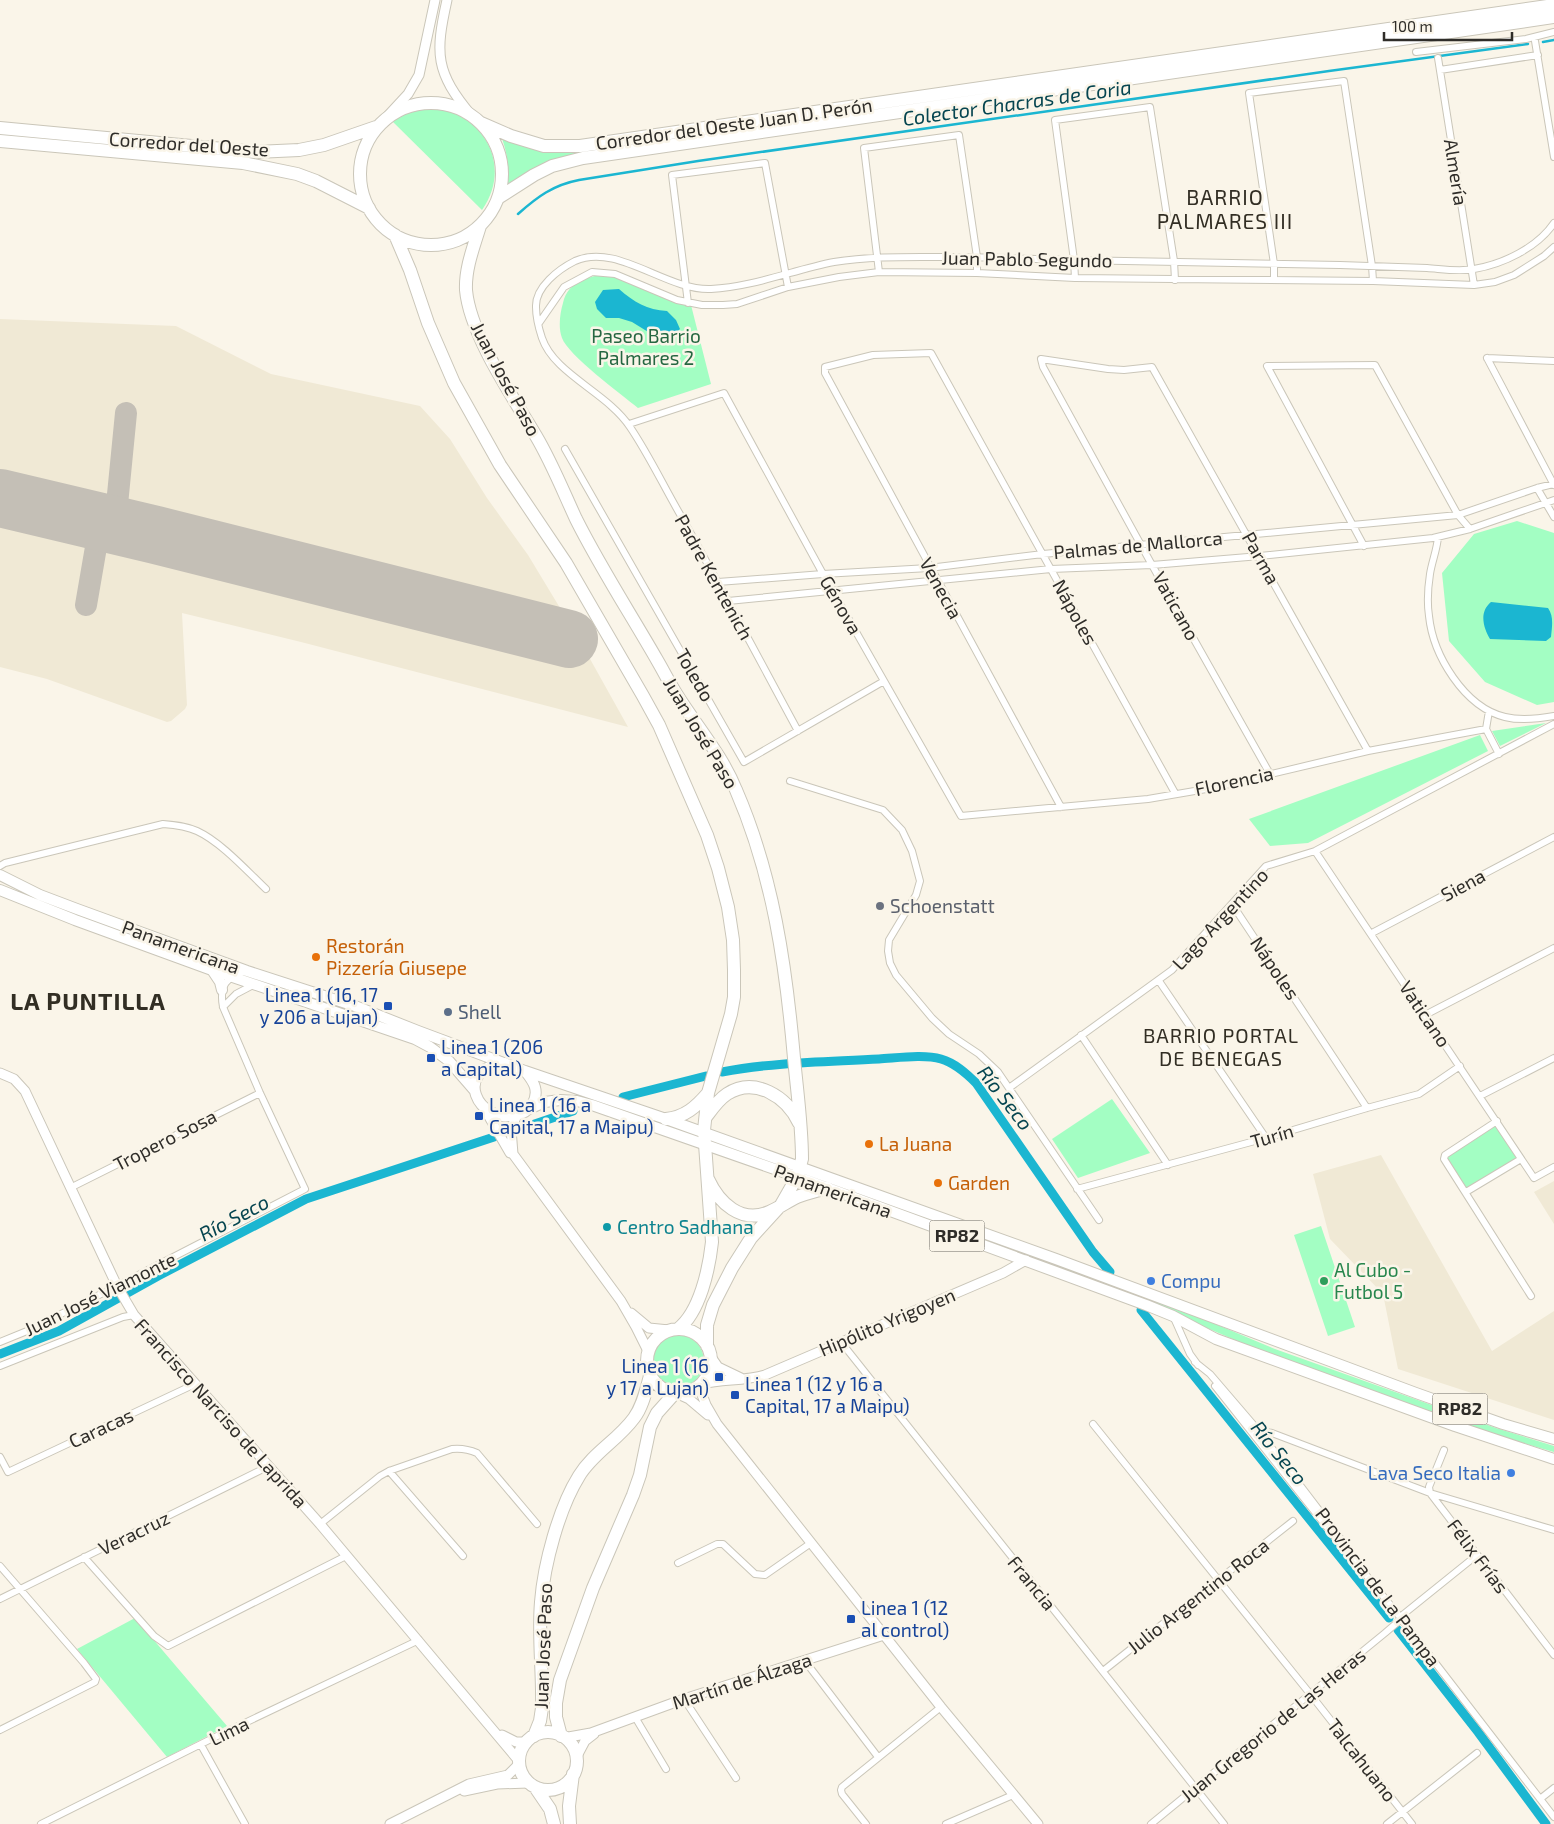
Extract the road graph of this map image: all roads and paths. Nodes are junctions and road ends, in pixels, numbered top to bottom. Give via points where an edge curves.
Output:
1 (435, 0) edge
2 (447, 0) edge
3 (1554, 5) edge
4 (1554, 17) edge
5 (1554, 32) edge
6 (1535, 41) dead end
7 (1416, 52) dead end
8 (1538, 55) junction
9 (1438, 58) dead end
10 (1440, 70) junction
11 (476, 119) junction
12 (380, 124) junction
13 (0, 128) edge
14 (0, 141) edge
15 (1554, 157) edge
16 (498, 198) junction
17 (369, 208) junction
18 (1554, 223) edge
19 (480, 226) junction
20 (395, 235) junction
21 (1554, 247) edge
22 (977, 257) junction
23 (878, 258) junction
24 (1074, 260) junction
25 (1174, 261) junction
26 (1274, 264) junction
27 (1372, 266) junction
28 (1471, 270) junction
29 (879, 272) junction
30 (784, 273) junction
31 (977, 273) junction
32 (1075, 278) junction
33 (1175, 280) junction
34 (1274, 280) junction
35 (1372, 281) junction
36 (1474, 285) junction
37 (686, 286) junction
38 (788, 287) junction
39 (688, 303) junction
40 (539, 323) junction
41 (1040, 358) joint
42 (1554, 361) edge
43 (825, 367) joint
44 (628, 424) junction
45 (565, 449) dead end
46 (1554, 484) edge
47 (1537, 488) junction
48 (1554, 500) edge
49 (1544, 503) junction
50 (1458, 515) junction
51 (1554, 517) edge
52 (1353, 525) junction
53 (1470, 529) junction
54 (1248, 536) junction
55 (1438, 537) junction
56 (1142, 546) junction
57 (1364, 546) junction
58 (1042, 554) junction
59 (1260, 556) junction
60 (1152, 565) junction
61 (929, 568) junction
62 (1051, 569) junction
63 (823, 574) junction
64 (936, 581) junction
65 (718, 582) junction
66 (832, 590) junction
67 (728, 601) junction
68 (884, 681) junction
69 (1489, 711) junction
70 (1554, 716) edge
71 (1554, 724) edge
72 (1486, 729) junction
73 (798, 731) junction
74 (1368, 751) junction
75 (1499, 754) junction
76 (1270, 774) junction
77 (790, 781) dead end
78 (1175, 793) junction
79 (1061, 807) junction
80 (961, 816) joint
81 (1554, 837) edge
82 (1315, 851) junction
83 (0, 866) edge
84 (0, 875) edge
85 (266, 889) dead end
86 (0, 890) edge
87 (1232, 904) junction
88 (1372, 933) junction
89 (1554, 948) edge
90 (212, 970) junction
91 (247, 971) junction
92 (232, 977) junction
93 (1159, 981) junction
94 (253, 985) junction
95 (222, 990) junction
96 (222, 1007) junction
97 (1425, 1015) junction
98 (1081, 1035) junction
99 (1554, 1058) edge
100 (505, 1064) junction
101 (1460, 1066) junction
102 (526, 1070) junction
103 (0, 1072) edge
104 (1009, 1088) junction
105 (476, 1091) junction
106 (260, 1093) junction
107 (708, 1093) junction
108 (1480, 1096) junction
109 (483, 1106) junction
110 (1367, 1108) junction
111 (530, 1109) junction
112 (517, 1115) junction
113 (706, 1117) junction
114 (666, 1119) junction
115 (1497, 1121) junction
116 (801, 1128) junction
117 (704, 1138) junction
118 (1266, 1138) junction
119 (1521, 1159) junction
120 (518, 1163) junction
121 (1168, 1165) junction
122 (1554, 1167) edge
123 (799, 1172) junction
124 (706, 1174) junction
125 (70, 1188) junction
126 (827, 1188) junction
127 (1077, 1189) junction
128 (1466, 1192) junction
129 (781, 1206) junction
130 (1099, 1220) dead end
131 (1026, 1260) junction
132 (118, 1286) junction
133 (1531, 1296) dead end
134 (621, 1302) junction
135 (134, 1315) junction
136 (1173, 1316) junction
137 (673, 1330) junction
138 (0, 1342) edge
139 (840, 1342) junction
140 (709, 1351) junction
141 (648, 1352) junction
142 (1196, 1362) junction
143 (0, 1366) edge
144 (650, 1376) junction
145 (746, 1379) junction
146 (195, 1384) junction
147 (701, 1386) junction
148 (1416, 1393) junction
149 (676, 1394) junction
150 (1410, 1409) junction
151 (717, 1424) junction
152 (1093, 1424) dead end
153 (1258, 1430) junction
154 (1554, 1439) edge
155 (1444, 1450) dead end
156 (0, 1457) edge
157 (1554, 1459) edge
158 (268, 1466) junction
159 (389, 1471) junction
160 (1430, 1493) junction
161 (1293, 1521) dead end
162 (320, 1524) junction
163 (537, 1524) dead end
164 (1554, 1530) edge
165 (811, 1543) junction
166 (1477, 1555) junction
167 (346, 1556) junction
168 (463, 1556) dead end
169 (84, 1557) junction
170 (678, 1563) dead end
171 (1358, 1565) junction
172 (0, 1566) edge
173 (1217, 1580) junction
174 (20, 1589) junction
175 (0, 1599) edge
176 (1396, 1623) junction
177 (884, 1634) junction
178 (419, 1640) junction
179 (1554, 1656) edge
180 (805, 1661) junction
181 (1103, 1671) junction
182 (1311, 1695) junction
183 (684, 1699) junction
184 (941, 1707) junction
185 (635, 1717) junction
186 (490, 1725) junction
187 (0, 1730) edge
188 (600, 1730) junction
189 (562, 1737) junction
190 (530, 1739) junction
191 (201, 1745) junction
192 (509, 1748) junction
193 (1477, 1753) dead end
194 (878, 1757) junction
195 (576, 1758) junction
196 (519, 1762) junction
197 (666, 1768) dead end
198 (573, 1774) junction
199 (505, 1776) junction
200 (736, 1778) dead end
201 (532, 1785) junction
202 (1554, 1788) edge
203 (1196, 1789) junction
204 (1013, 1795) junction
205 (440, 1799) junction
206 (1540, 1799) junction
207 (1402, 1812) junction
208 (1554, 1817) edge
209 (41, 1824) edge
210 (245, 1824) edge
211 (390, 1824) edge
212 (554, 1824) edge
213 (570, 1824) edge
214 (866, 1824) edge
215 (946, 1824) edge
216 (1038, 1824) edge
217 (1151, 1824) edge
218 (1224, 1824) edge
219 (1387, 1824) edge
220 (1412, 1824) edge

1 - 12 street via 419,75 408,94
2 - 11 street via 439,45 442,69 456,96
3 - 11 highway, Corredor del Oeste Juan D. Perón via 580,146 544,146 512,136
4 - 16 highway, Corredor del Oeste Juan D. Perón via 583,158 552,166
5 - 7 street via 1526,39
6 - 8 street
8 - 10 street
8 - 15 street
9 - 10 street, Almería
10 - 28 street, Almería
11 - 12 highway via 446,104 427,103 405,107
11 - 16 highway via 493,139 500,158 502,178
12 - 13 highway, Corredor del Oeste via 324,145 256,152
12 - 17 highway via 365,146 360,167 361,188
14 - 17 highway, Corredor del Oeste via 243,164 304,176
16 - 19 highway
17 - 20 highway via 380,224
18 - 28 street, Juan Pablo Segundo via 1538,242 1521,252
19 - 20 highway via 458,240 433,245 407,241
19 - 116 highway, Juan José Paso via 469,262 466,291 477,332 551,462 577,520 677,696 718,753 736,789 756,843 773,905 784,964
20 - 107 highway, Juan José Paso via 454,383 500,465 566,563 643,696 708,835 728,907 734,970 731,1014
21 - 36 street, Juan Pablo Segundo via 1514,275
22 - 23 street, Juan Pablo Segundo
22 - 23 street via 959,134 864,148
22 - 24 street, Juan Pablo Segundo
22 - 31 street
23 - 29 street
23 - 30 street, Juan Pablo Segundo via 836,262
24 - 25 street, Juan Pablo Segundo
24 - 25 street via 1055,120 1150,107
24 - 32 street
25 - 26 street, Juan Pablo Segundo
25 - 33 street
26 - 27 street, Juan Pablo Segundo
26 - 27 street via 1250,93 1344,82
26 - 34 street
27 - 28 street, Juan Pablo Segundo
27 - 35 street
28 - 36 street, Almería
29 - 31 street, Juan Pablo Segundo
29 - 38 street, Juan Pablo Segundo
30 - 37 street, Juan Pablo Segundo via 732,288
30 - 37 street via 765,163 672,175
30 - 38 street
31 - 32 street, Juan Pablo Segundo
32 - 33 street, Juan Pablo Segundo
33 - 34 street, Juan Pablo Segundo
34 - 35 street, Juan Pablo Segundo
35 - 36 street, Juan Pablo Segundo
37 - 39 street
37 - 40 street, Juan Pablo Segundo via 606,257 580,259 559,271 545,285 537,298
38 - 39 street, Juan Pablo Segundo via 737,304
39 - 40 street, Juan Pablo Segundo via 616,274 592,272 564,287
40 - 44 street, Juan Pablo Segundo via 545,344 560,365 603,397
41 - 54 street, Parma via 1108,369 1152,366
41 - 56 street, Vaticano
42 - 46 street via 1487,358
43 - 58 street, Nápoles via 873,355 931,353
43 - 61 street, Venecia via 825,373
44 - 63 street, Génova via 724,392
44 - 65 street, Padre Kentenich
45 - 73 street, Toledo via 744,762
46 - 47 street, Palmas de Mallorca
47 - 49 street
47 - 50 street, Palmas de Mallorca
48 - 49 street, Palmas de Mallorca
49 - 51 street
49 - 53 street, Palmas de Mallorca
50 - 52 street, Palmas de Mallorca
50 - 52 street via 1375,365 1267,366
50 - 53 street
52 - 54 street, Palmas de Mallorca
52 - 57 street
53 - 55 street, Palmas de Mallorca
54 - 56 street, Palmas de Mallorca
54 - 59 street, Parma
55 - 57 street, Palmas de Mallorca
55 - 69 street via 1428,595 1435,646 1459,685
56 - 58 street, Palmas de Mallorca
56 - 60 street, Vaticano
57 - 59 street, Palmas de Mallorca
58 - 61 street, Palmas de Mallorca
58 - 62 street, Nápoles
59 - 60 street, Palmas de Mallorca
59 - 74 street, Parma
60 - 62 street, Palmas de Mallorca
60 - 76 street, Vaticano
61 - 63 street, Palmas de Mallorca
61 - 64 street, Venecia
62 - 64 street, Palmas de Mallorca
62 - 78 street, Nápoles
63 - 65 street, Palmas de Mallorca
63 - 66 street, Génova
64 - 66 street, Palmas de Mallorca
64 - 79 street, Venecia
65 - 67 street, Padre Kentenich
66 - 67 street, Palmas de Mallorca
66 - 68 street, Génova
67 - 73 street, Padre Kentenich
68 - 73 street, Toledo
68 - 80 street, Génova
69 - 70 street via 1520,720
69 - 72 street
71 - 75 street, Lago Argentino
72 - 74 street, Florencia
72 - 75 street
74 - 76 street, Florencia
75 - 82 street, Lago Argentino
76 - 78 street, Florencia
77 - 104 street via 883,810 902,830 912,851 920,882 889,940 890,963 896,975 932,1018 998,1072
78 - 79 street, Florencia via 1148,799
79 - 80 street, Florencia
81 - 88 street, Siena
82 - 87 street, Lago Argentino via 1266,866
82 - 88 street, Vaticano
83 - 85 street via 163,824 198,831
84 - 91 main road, Panamericana / RP82 via 40,895
86 - 90 main road, Panamericana
87 - 93 street, Lago Argentino
87 - 110 street, Nápoles
88 - 97 street, Vaticano
89 - 97 street
90 - 92 main road, Panamericana
90 - 95 main road
91 - 92 street
91 - 100 main road, Panamericana / RP82 via 355,1006
92 - 94 main road, Panamericana
92 - 95 street
93 - 98 street, Lago Argentino
93 - 118 street
94 - 96 street
94 - 105 main road, Panamericana via 415,1039 449,1061
95 - 96 street
96 - 106 street
97 - 101 street, Vaticano
98 - 104 street, Lago Argentino
98 - 121 street
99 - 108 street
100 - 102 main road, Panamericana / RP82
100 - 105 main road via 483,1070 476,1079
101 - 108 street, Vaticano
101 - 110 street, Turín via 1419,1094
102 - 111 main road via 537,1091
102 - 114 main road, Panamericana / RP82
103 - 125 street, Francisco Narciso de Laprida via 14,1079 25,1091
104 - 127 street
105 - 109 main road, Panamericana
106 - 125 street, Tropero Sosa
106 - 132 street, Juan José Viamonte via 305,1189
107 - 113 highway, Juan José Paso
107 - 114 highway via 685,1114
108 - 115 street, Vaticano
109 - 112 main road, Panamericana / RP82 via 495,1115
109 - 120 street
110 - 118 street, Turín
111 - 112 main road, Panamericana / RP82
111 - 117 main road, Panamericana / RP82 via 545,1102 577,1101
112 - 120 street via 511,1129 511,1142
113 - 116 highway via 728,1093 741,1088 758,1088 780,1098 791,1109
113 - 117 highway, Juan José Paso
114 - 117 main road, Panamericana / RP82
115 - 119 street, Vaticano
115 - 128 street via 1445,1155 1444,1159
116 - 123 highway, Juan José Paso
117 - 123 main road, Panamericana / RP82
117 - 124 highway, Juan José Paso
118 - 121 street, Turín
119 - 122 street, Vaticano via 1534,1178
119 - 128 street
120 - 134 street
121 - 127 street, Turín
123 - 126 main road, Panamericana / RP82
123 - 129 highway, Juan José Paso
123 - 148 main road, Panamericana / RP82 via 1143,1291
124 - 129 highway via 720,1198 737,1212 760,1215
124 - 137 highway, Juan José Paso via 712,1242 710,1254 702,1289 692,1312 686,1323
125 - 132 street, Francisco Narciso de Laprida
126 - 129 highway
126 - 131 main road, Panamericana / RP82
127 - 130 street
128 - 133 street
129 - 140 highway, Juan José Paso via 751,1238 725,1281 708,1318
131 - 136 main road, Panamericana / RP82
131 - 139 street, Hipólito Yrigoyen
132 - 135 street, Francisco Narciso de Laprida
132 - 138 street, Juan José Viamonte
134 - 137 street via 649,1328
134 - 141 street
135 - 143 street, Juan José Viamonte
135 - 146 street, Francisco Narciso de Laprida
136 - 142 street
136 - 150 main road, Panamericana via 1216,1339
137 - 140 highway via 695,1333
137 - 141 highway via 658,1336
139 - 145 street, Hipólito Yrigoyen via 765,1375
139 - 181 street, Francia
140 - 145 street via 718,1367
140 - 147 highway via 709,1375
141 - 144 highway via 646,1363
142 - 153 street, Provincia de La Pampa
142 - 171 street
144 - 149 highway via 658,1386
144 - 190 highway, Juan José Paso via 634,1418 596,1454 580,1475 557,1528 541,1603 542,1708 540,1721
145 - 147 street, Hipólito Yrigoyen
146 - 156 street, Caracas via 8,1472
146 - 158 street, Francisco Narciso de Laprida
147 - 149 highway
147 - 151 street via 706,1405
148 - 150 main road
148 - 154 main road, RP82
149 - 151 street via 696,1404
149 - 189 highway, Juan José Paso via 657,1413 650,1427 633,1495 593,1588 560,1680 556,1716
150 - 157 main road, Panamericana
151 - 165 street
152 - 173 street, Talcahuano
153 - 160 street
153 - 171 street, Provincia de La Pampa
155 - 160 street via 1429,1487
158 - 162 street, Francisco Narciso de Laprida
158 - 169 street, Veracruz
159 - 162 street
159 - 163 street via 452,1449 468,1448 477,1453
159 - 168 street
160 - 164 street
160 - 166 street, Félix Frías
161 - 173 street, Julio Argentino Roca
162 - 167 street, Francisco Narciso de Laprida
165 - 170 street via 765,1575 756,1574 722,1544
165 - 177 street
166 - 176 street, Juan Gregorio de Las Heras
166 - 179 street, Félix Frías
167 - 169 street via 168,1646 154,1636
167 - 178 street, Francisco Narciso de Laprida
169 - 174 street, Veracruz
171 - 176 street, Provincia de La Pampa
172 - 174 street
173 - 181 street, Julio Argentino Roca
173 - 182 street, Talcahuano
174 - 175 street, Veracruz
174 - 187 street via 96,1679
176 - 182 street, Juan Gregorio de Las Heras
176 - 206 street, Provincia de La Pampa
177 - 180 street, Martín de Álzaga
177 - 184 street
178 - 186 street, Francisco Narciso de Laprida
178 - 191 street, Lima
180 - 183 street, Martín de Álzaga
180 - 194 street
181 - 203 street, Francia
182 - 203 street, Juan Gregorio de Las Heras
182 - 207 street, Talcahuano
183 - 185 street, Martín de Álzaga
183 - 200 street
184 - 194 street
184 - 204 street
185 - 188 street, Martín de Álzaga
185 - 197 street
186 - 190 street, Francisco Narciso de Laprida via 516,1742
186 - 192 street, Francisco Narciso de Laprida
188 - 189 street, Martín de Álzaga
188 - 195 street, Martín de Álzaga via 585,1740
189 - 190 highway, Juan José Paso via 550,1733
189 - 195 highway, Juan José Paso via 571,1745
190 - 196 highway, Juan José Paso via 521,1750
191 - 209 street, Lima
191 - 210 street
192 - 196 street, Francisco Narciso de Laprida
192 - 199 street via 512,1762
193 - 207 street
194 - 214 street via 841,1790
195 - 198 highway
196 - 199 street via 515,1770
196 - 201 highway via 521,1772
198 - 201 highway via 560,1788 546,1790
198 - 213 highway
199 - 205 street via 469,1784
201 - 205 street via 512,1783 477,1788
201 - 212 highway via 550,1809
202 - 206 street
203 - 217 street, Juan Gregorio de Las Heras
203 - 218 street, Francia
204 - 215 street
204 - 216 street
205 - 211 street
206 - 208 street, Provincia de La Pampa
207 - 219 street
207 - 220 street, Talcahuano

